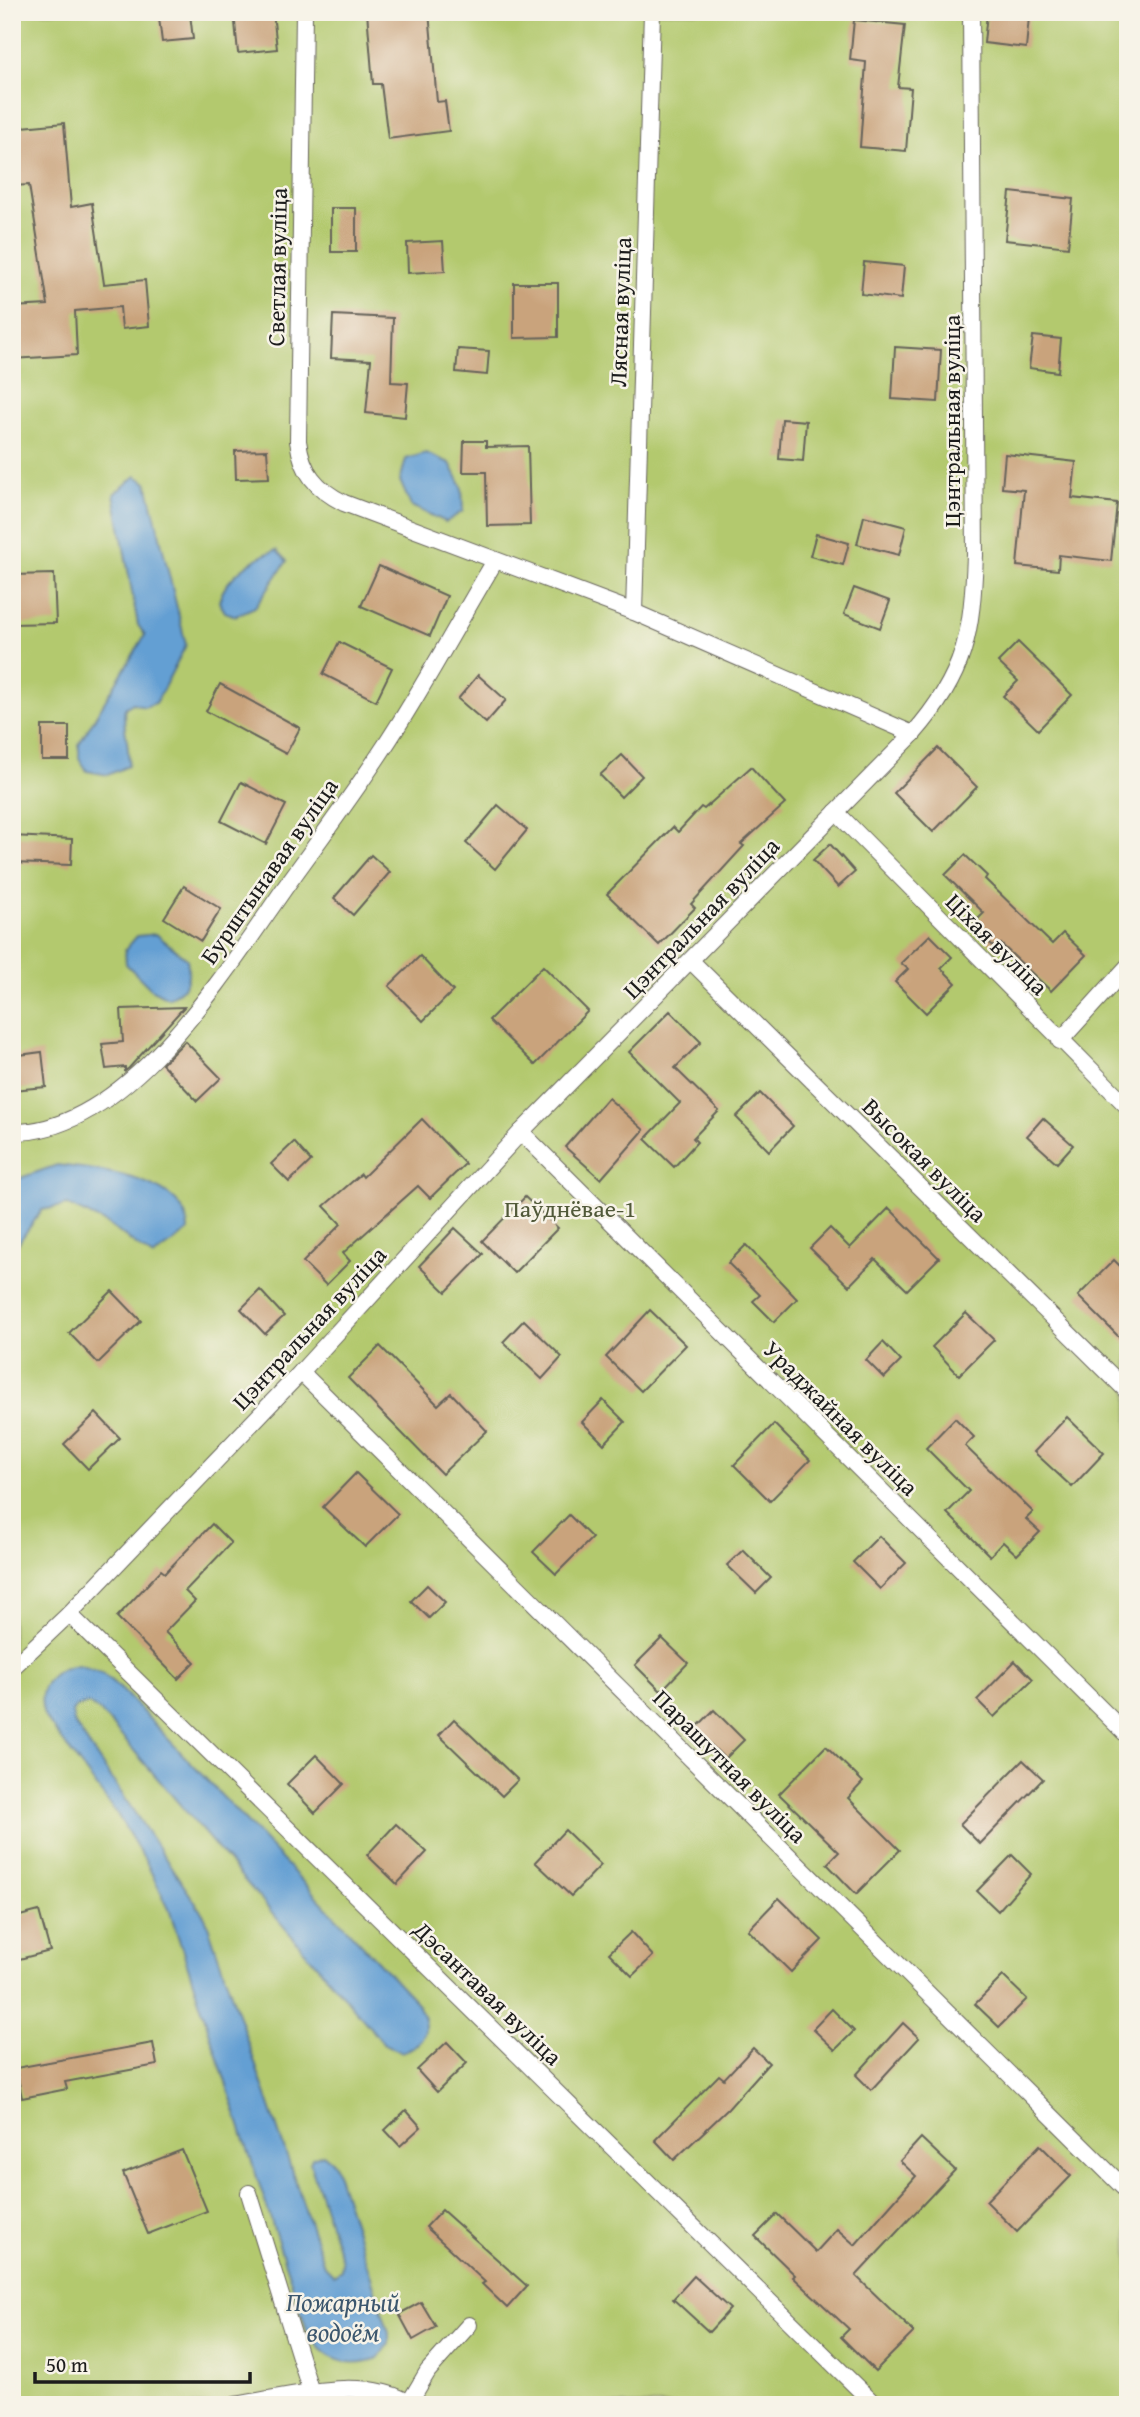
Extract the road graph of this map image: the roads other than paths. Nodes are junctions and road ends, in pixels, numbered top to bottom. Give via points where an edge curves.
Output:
1 (304, 12) edge
2 (652, 12) edge
3 (971, 12) edge
4 (495, 561) junction
5 (634, 612) junction
6 (912, 734) junction
7 (836, 813) junction
8 (691, 961) junction
9 (1128, 966) edge
10 (1060, 1041) junction
11 (1128, 1107) edge
12 (12, 1132) edge
13 (521, 1132) junction
14 (300, 1372) junction
15 (1128, 1391) edge
16 (69, 1614) junction
17 (12, 1668) edge
18 (1128, 1736) edge
19 (1128, 2192) edge
20 (249, 2193) dead end
21 (469, 2325) dead end
22 (313, 2399) edge
23 (411, 2404) edge
24 (235, 2405) edge
25 (875, 2405) edge

1 - 4 lane, Светлая вуліца via 298,441 304,469 344,503
2 - 5 lane, Лясная вуліца
3 - 6 lane, Цэнтральная вуліца via 974,592 959,666 933,712
4 - 5 lane, Светлая вуліца
4 - 12 lane, Бурштынавая вуліца via 383,750 196,1013 150,1061 100,1103 48,1127
5 - 6 lane, Светлая вуліца
6 - 7 lane, Цэнтральная вуліца
7 - 8 lane, Цэнтральная вуліца
7 - 10 lane, Ціхая вуліца
8 - 13 lane, Цэнтральная вуліца
8 - 15 lane, Высокая вуліца
9 - 10 lane
10 - 11 lane, Ціхая вуліца
13 - 14 lane, Цэнтральная вуліца
13 - 18 lane, Ураджайная вуліца
14 - 16 lane, Цэнтральная вуліца
14 - 19 lane, Парашутная вуліца
16 - 17 lane, Цэнтральная вуліца
16 - 25 lane, Дэсантавая вуліца
20 - 22 lane
21 - 23 lane via 428,2371
22 - 23 lane via 374,2389
22 - 24 lane

